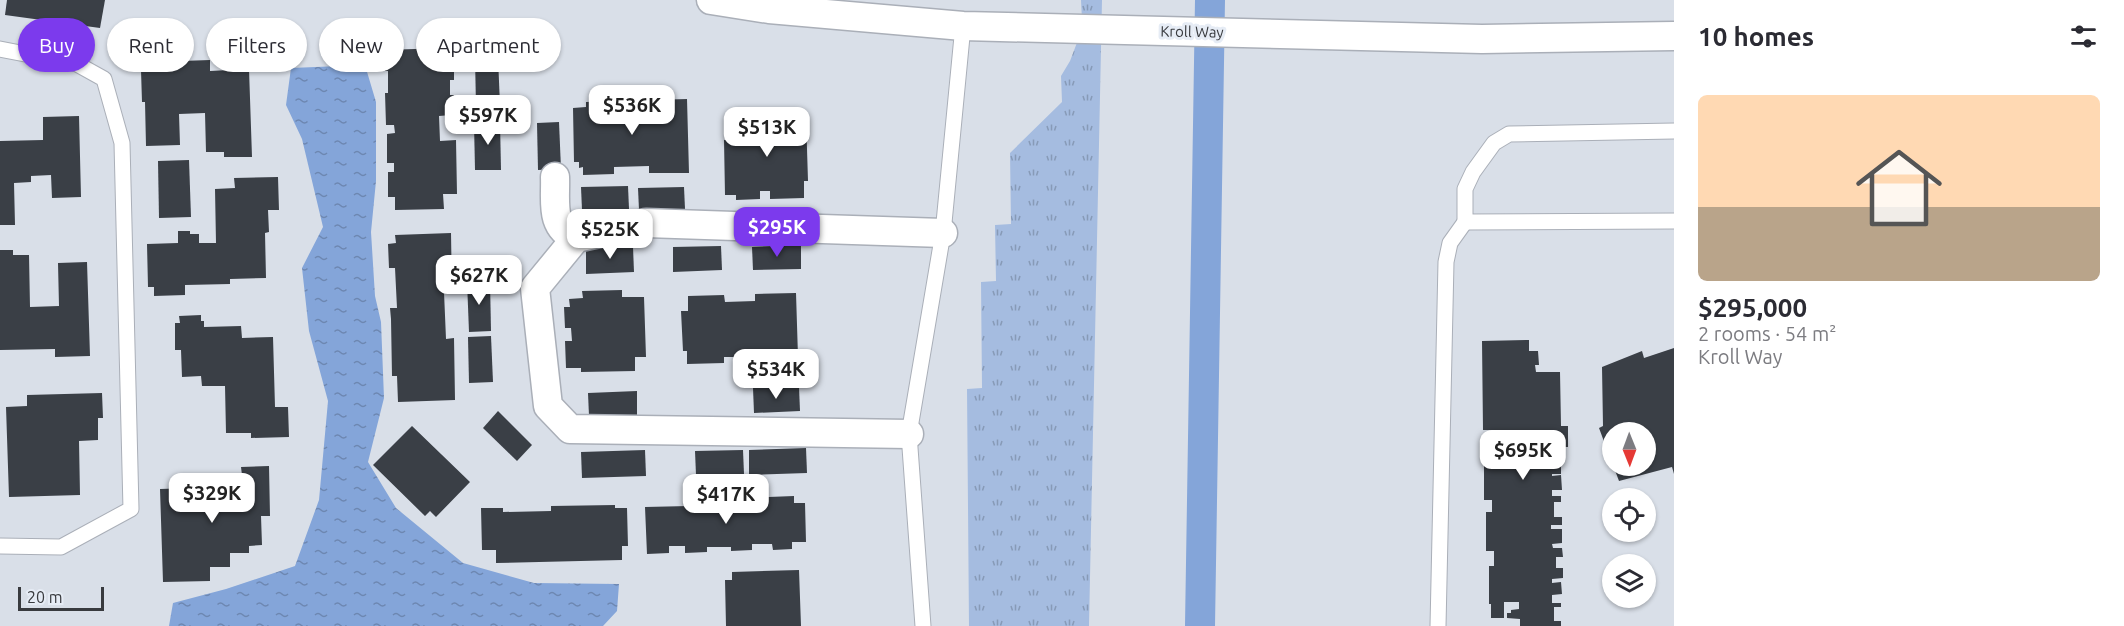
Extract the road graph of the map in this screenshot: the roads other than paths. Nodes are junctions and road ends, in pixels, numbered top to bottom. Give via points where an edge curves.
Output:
1 (711, 0) edge
2 (963, 26) junction
3 (1674, 36) edge
4 (0, 49) edge
5 (1674, 131) edge
6 (555, 177) dead end
7 (1674, 221) edge
8 (1465, 222) junction
9 (943, 233) junction
10 (576, 237) junction
11 (909, 434) junction
12 (0, 546) edge
13 (923, 626) edge
14 (1438, 626) edge

1 - 2 street, Kroll Way
2 - 3 street, Kroll Way via 1482,39
2 - 9 lane
4 - 12 lane via 77,64 104,80 122,143 131,509 61,547
5 - 8 lane via 1509,134 1494,143 1473,172 1465,189
6 - 10 street via 556,220 567,234
7 - 8 lane
8 - 14 lane via 1450,243 1446,262
9 - 10 street via 646,223
9 - 11 lane
10 - 11 street via 535,288 548,406 570,429
11 - 13 lane

